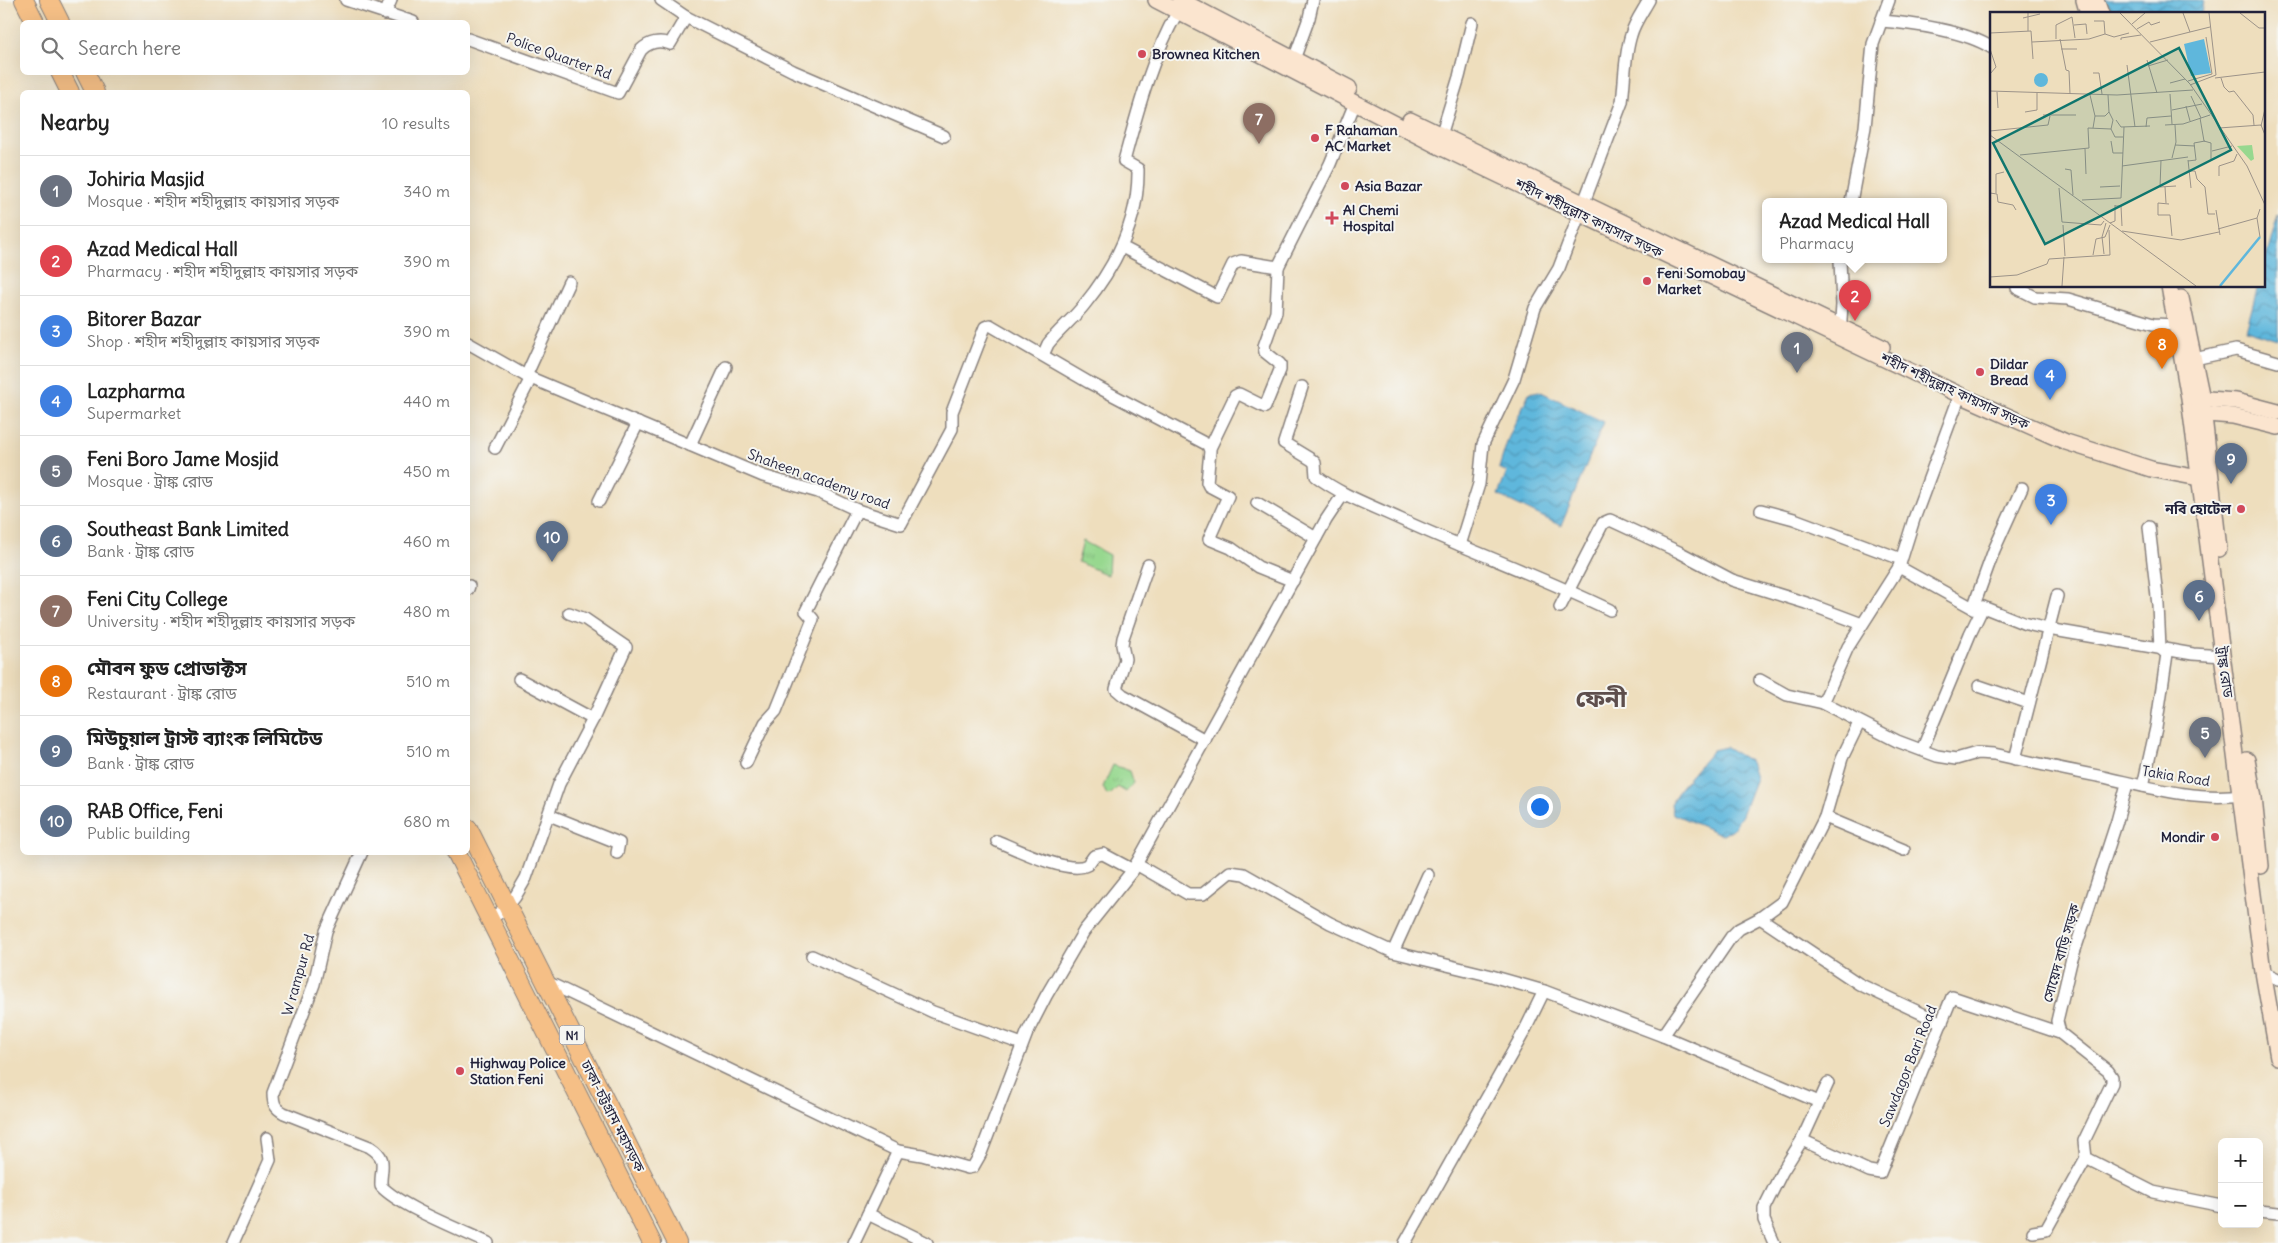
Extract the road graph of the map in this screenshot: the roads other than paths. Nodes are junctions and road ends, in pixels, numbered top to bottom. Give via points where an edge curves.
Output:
1 (24, 0) edge
2 (49, 0) edge
3 (346, 0) edge
4 (392, 0) edge
5 (661, 0) edge
6 (1156, 0) edge
7 (1313, 0) edge
8 (1648, 0) edge
9 (1889, 0) edge
10 (2096, 0) edge
11 (1179, 6) edge
12 (2100, 12) edge
13 (385, 14) junction
14 (686, 17) junction
15 (34, 20) edge
16 (59, 20) edge
17 (406, 20) edge
18 (1880, 21) junction
19 (1472, 23) dead end
20 (470, 40) edge
21 (1990, 47) edge
22 (1292, 63) junction
23 (62, 75) edge
24 (86, 75) edge
25 (69, 90) edge
26 (94, 90) edge
27 (1356, 103) junction
28 (944, 136) dead end
29 (1439, 141) junction
30 (1852, 198) edge
31 (1581, 208) junction
32 (1122, 247) junction
33 (1840, 263) edge
34 (1278, 267) junction
35 (569, 282) dead end
36 (2017, 288) dead end
37 (2169, 288) edge
38 (2179, 288) edge
39 (2176, 325) junction
40 (1840, 331) junction
41 (470, 344) edge
42 (1043, 355) junction
43 (2194, 359) junction
44 (2278, 362) edge
45 (726, 367) dead end
46 (528, 377) junction
47 (1302, 386) dead end
48 (1960, 395) junction
49 (2197, 406) junction
50 (2278, 412) edge
51 (638, 423) junction
52 (2278, 427) edge
53 (690, 445) junction
54 (495, 448) dead end
55 (1210, 448) junction
56 (2198, 473) junction
57 (2022, 488) dead end
58 (1346, 495) junction
59 (599, 501) dead end
60 (1257, 503) dead end
61 (857, 510) junction
62 (1761, 510) dead end
63 (2149, 527) dead end
64 (1316, 538) junction
65 (1460, 545) junction
66 (1900, 563) junction
67 (1148, 565) dead end
68 (1293, 581) junction
69 (1569, 590) junction
70 (2057, 596) dead end
71 (1560, 607) dead end
72 (1978, 607) junction
73 (1610, 610) dead end
74 (569, 613) dead end
75 (1862, 624) junction
76 (2048, 629) junction
77 (2160, 648) junction
78 (2223, 656) junction
79 (519, 679) dead end
80 (1760, 680) dead end
81 (1979, 686) dead end
82 (2029, 702) junction
83 (1824, 703) junction
84 (594, 719) junction
85 (1859, 723) junction
86 (1204, 740) junction
87 (1922, 750) junction
88 (2015, 759) junction
89 (746, 763) dead end
90 (2127, 784) junction
91 (2143, 786) junction
92 (2242, 795) junction
93 (548, 815) junction
94 (1825, 817) junction
95 (470, 832) edge
96 (997, 841) dead end
97 (1904, 850) dead end
98 (617, 853) dead end
99 (361, 855) edge
100 (458, 855) edge
101 (1134, 867) junction
102 (1428, 876) dead end
103 (507, 907) junction
104 (1760, 918) junction
105 (491, 919) junction
106 (1393, 952) junction
107 (812, 956) dead end
108 (2272, 976) edge
109 (545, 981) junction
110 (1544, 992) junction
111 (2278, 1004) edge
112 (1942, 1023) junction
113 (2060, 1032) junction
114 (1663, 1036) junction
115 (1022, 1044) junction
116 (2278, 1057) edge
117 (1828, 1083) dead end
118 (1820, 1102) junction
119 (267, 1138) dead end
120 (1802, 1140) junction
121 (898, 1151) junction
122 (2086, 1158) junction
123 (2218, 1205) edge
124 (2263, 1211) edge
125 (2278, 1213) edge
126 (868, 1214) junction
127 (2033, 1232) dead end
128 (233, 1243) edge
129 (488, 1243) edge
130 (652, 1243) edge
131 (677, 1243) edge
132 (854, 1243) edge
133 (927, 1243) edge
134 (1405, 1243) edge
135 (1774, 1243) edge

1 - 15 highway
2 - 16 highway
3 - 13 street
4 - 13 street
5 - 14 street
6 - 11 main road, শহীদ শহীদুল্লাহ কায়সার সড়ক
7 - 22 street
8 - 31 street via 1631,33 1622,102
9 - 18 street
10 - 12 main road
11 - 22 main road, শহীদ শহীদুল্লাহ কায়সার সড়ক
11 - 32 street via 1153,63 1124,161 1138,169 1138,182
13 - 17 street
14 - 20 street, Police Quarter Rd via 670,44 659,41 644,46 618,93
14 - 28 street via 793,71
18 - 21 street via 1911,23 1976,40
18 - 30 street via 1873,44 1865,127
19 - 29 street
22 - 27 main road, শহীদ শহীদুল্লাহ কায়সার সড়ক
22 - 29 main road, শহীদ শহীদুল্লাহ কায়সার সড়ক
23 - 25 highway
24 - 26 highway
27 - 29 main road, শহীদ শহীদুল্লাহ কায়সার সড়ক
27 - 34 street via 1330,164
29 - 31 main road, শহীদ শহীদুল্লাহ কায়সার সড়ক
31 - 40 main road, শহীদ শহীদুল্লাহ কায়সার সড়ক
31 - 65 street via 1559,268 1535,308 1514,379 1483,444 1479,484
32 - 34 street via 1218,296 1233,264 1241,261
32 - 42 street via 1098,287 1048,344
33 - 40 street
34 - 55 street via 1276,312 1264,346 1280,364 1280,370 1265,407 1239,394 1235,396
35 - 46 street
36 - 39 street via 2035,297 2068,299 2153,324
37 - 39 main road, ট্রাঙ্ক রোড
38 - 43 main road, ট্রাঙ্ক রোড
39 - 49 main road, ট্রাঙ্ক রোড
40 - 48 main road, শহীদ শহীদুল্লাহ কায়সার সড়ক
40 - 56 main road, শহীদ শহীদুল্লাহ কায়সার সড়ক via 2059,430
41 - 46 street, Shaheen academy road
42 - 55 street, Shaheen academy road
42 - 61 street, Shaheen academy road via 987,326 952,412 952,429 905,520 902,524 897,523
43 - 44 street via 2241,350
43 - 49 main road, ট্রাঙ্ক রোড
45 - 53 street
46 - 51 street, Shaheen academy road
46 - 54 street
47 - 58 street via 1284,443 1312,460 1316,476
48 - 56 main road, শহীদ শহীদুল্লাহ কায়সার সড়ক via 2066,442 2151,469
48 - 66 street
49 - 50 main road via 2236,401
49 - 52 main road
49 - 56 main road, ট্রাঙ্ক রোড
49 - 108 main road, ট্রাঙ্ক রোড via 2254,798
51 - 53 street, Shaheen academy road
51 - 59 street
53 - 61 street, Shaheen academy road via 763,476 818,492
55 - 68 street via 1207,482 1211,488 1228,496 1209,538 1231,548 1258,567
56 - 78 main road, ট্রাঙ্ক রোড
57 - 72 street via 1994,550
58 - 64 street via 1340,499
58 - 65 street
60 - 64 street
61 - 89 street via 806,611 813,619 776,711 765,723
62 - 66 street via 1794,519
63 - 77 street
64 - 68 street
65 - 69 street
66 - 72 street
66 - 75 street
67 - 86 street via 1123,638 1125,658 1116,689
68 - 86 street
69 - 71 street
69 - 73 street
69 - 75 street via 1603,523 1610,520 1732,580
70 - 76 street
72 - 76 street
72 - 87 street
74 - 84 street via 585,619 626,647
75 - 83 street via 1848,647
76 - 77 street
76 - 82 street
77 - 78 street
77 - 91 street via 2167,654
78 - 92 main road, ট্রাঙ্ক রোড
79 - 84 street
80 - 83 street, Takia Road via 1787,695
81 - 82 street
82 - 88 street
83 - 85 street, Takia Road
84 - 93 street via 559,784
85 - 87 street, Takia Road
85 - 94 street via 1842,758
86 - 101 street
87 - 88 street, Takia Road via 1956,759 1977,753
88 - 90 street, Takia Road
90 - 91 street, Takia Road
90 - 113 street, সোয়েদ বাড়ি সড়ক via 2071,962 2057,1021
91 - 92 street, Takia Road via 2218,798
92 - 108 main road, ট্রাঙ্ক রোড
93 - 98 street via 619,843
93 - 103 street via 526,878
94 - 97 street
94 - 104 street via 1782,902
95 - 103 highway, ঢাকা-চট্টগ্রাম মহাসড়ক / N1
96 - 101 street via 1054,863 1083,866 1094,856 1103,854
99 - 129 street, W rampur Rd via 326,931 314,984 273,1093 276,1108 380,1153 381,1186 386,1191 400,1201
100 - 105 highway, ঢাকা-চট্টগ্রাম মহাসড়ক / N1
101 - 106 street via 1188,894 1203,894 1230,872 1244,874 1330,923
101 - 115 street via 1084,931
102 - 106 street
103 - 105 street
103 - 109 highway, ঢাকা-চট্টগ্রাম মহাসড়ক / N1
104 - 112 street via 1859,984
104 - 114 street via 1731,937
105 - 130 highway, ঢাকা-চট্টগ্রাম মহাসড়ক / N1
106 - 110 street
107 - 115 street via 933,1012
108 - 111 main road, ট্রাঙ্ক রোড
108 - 116 main road, ট্রাঙ্ক রোড
109 - 121 street
109 - 131 highway, ঢাকা-চট্টগ্রাম মহাসড়ক / N1
110 - 114 street
110 - 134 street
112 - 113 street, Sawdagor Bari Road via 1952,997
112 - 120 street, Sawdagor Bari Road via 1880,1173
113 - 122 street via 2108,1070 2112,1077 2084,1142
114 - 118 street
115 - 121 street via 973,1167
117 - 118 street
118 - 120 street
119 - 128 street via 270,1160
120 - 135 street via 1764,1208 1764,1220
121 - 126 street
122 - 123 street via 2153,1192
122 - 127 street via 2046,1230
124 - 125 street
126 - 132 street
126 - 133 street

